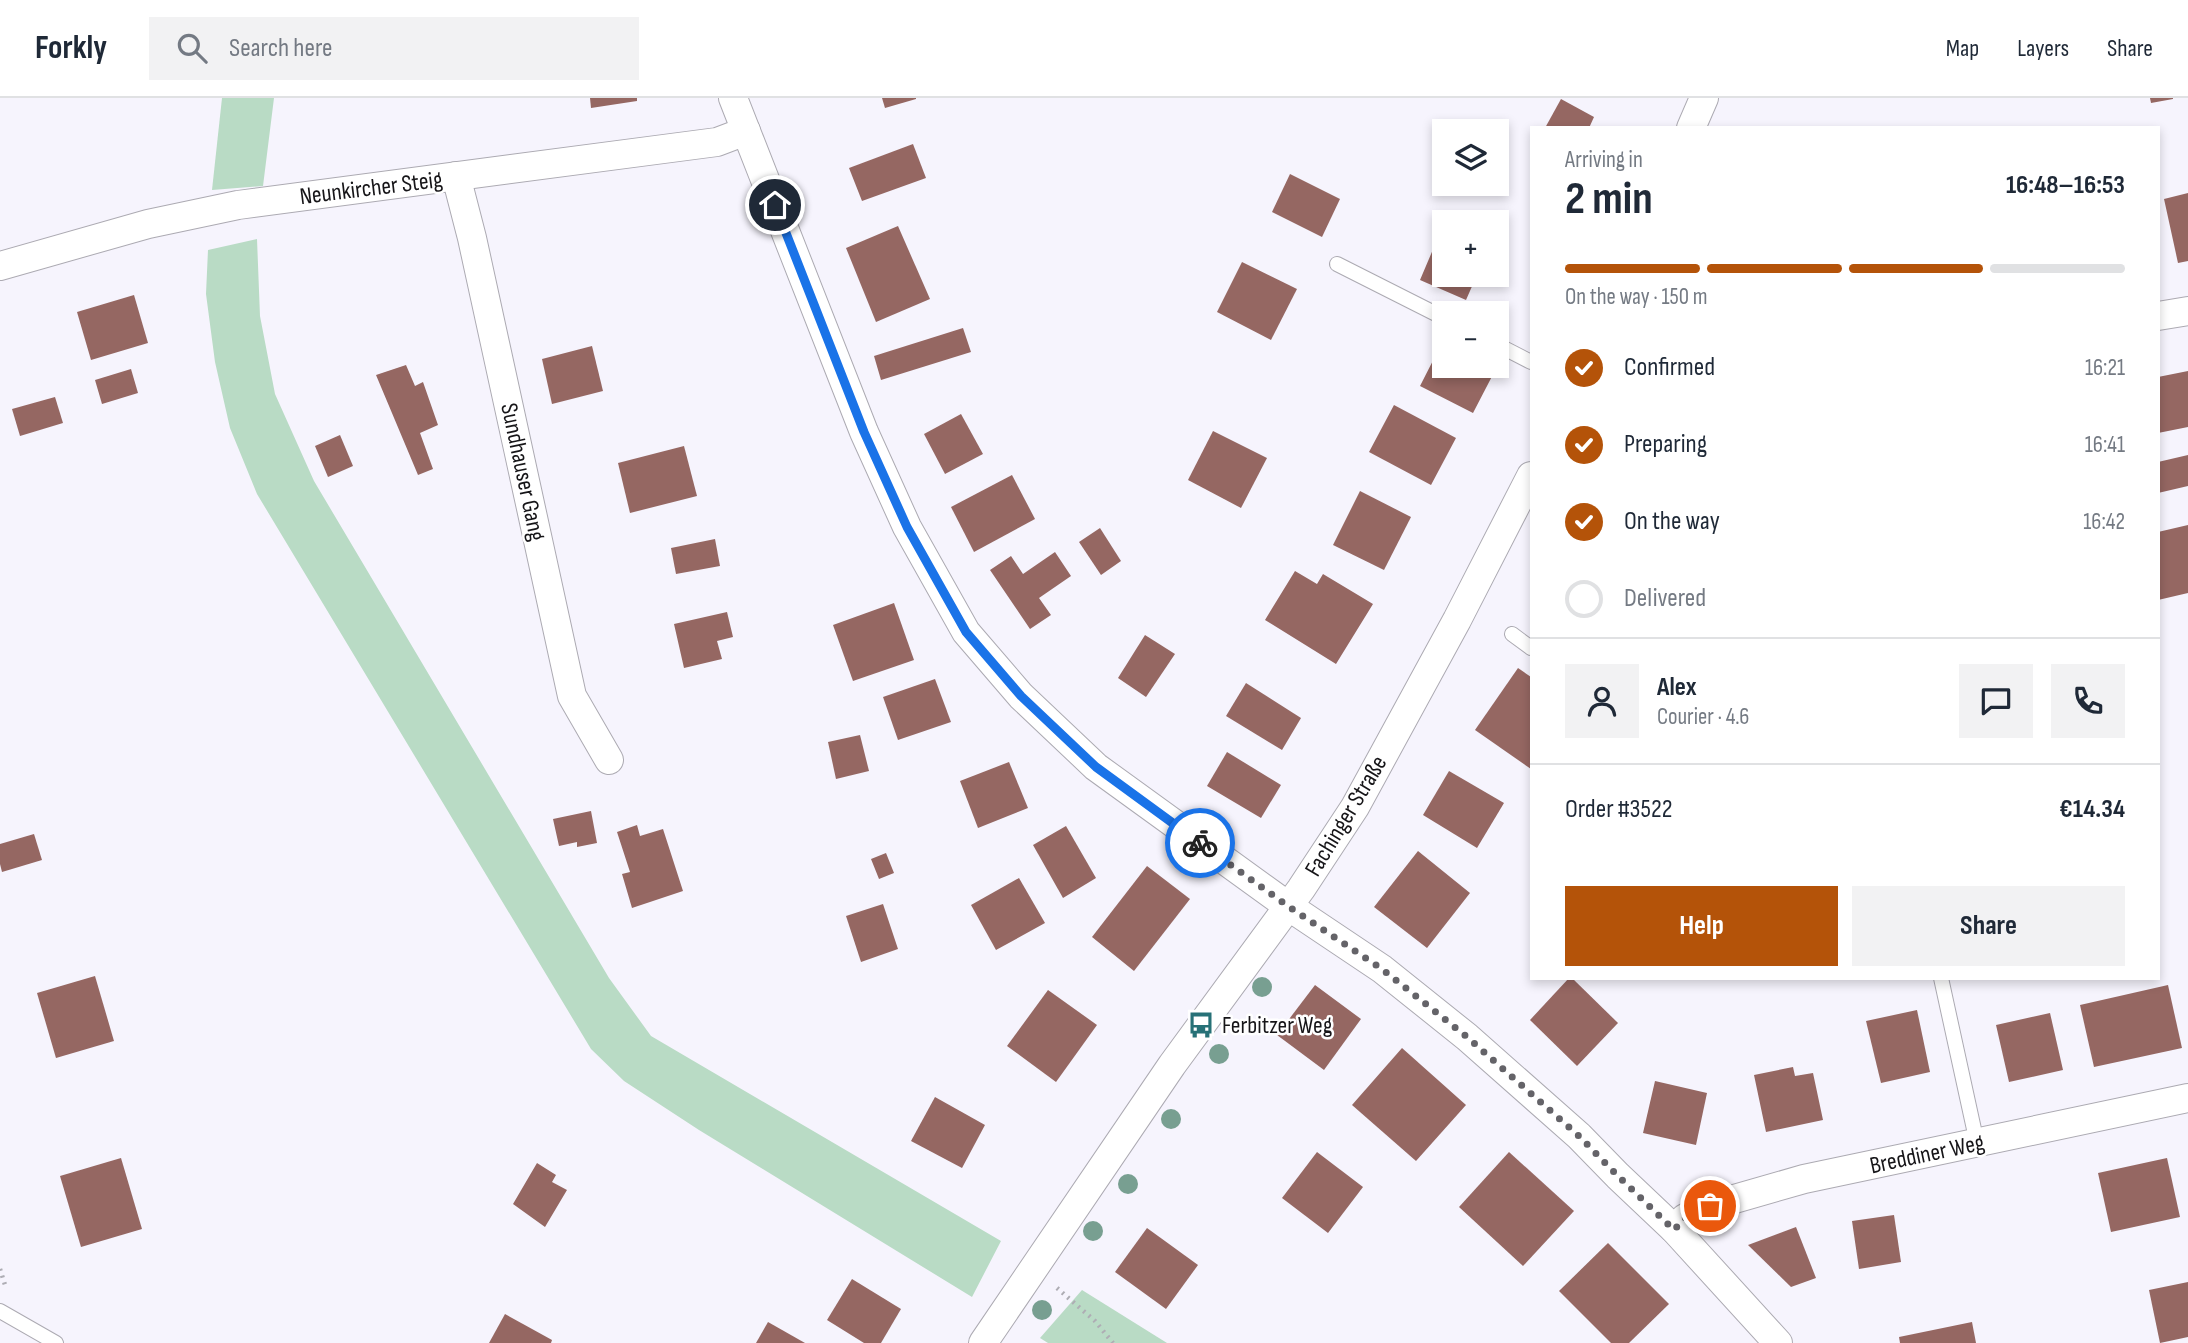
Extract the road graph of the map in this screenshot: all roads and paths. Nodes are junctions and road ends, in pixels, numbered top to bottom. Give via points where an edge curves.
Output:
1 (733, 98) edge
2 (1704, 98) edge
3 (1692, 126) edge
4 (746, 131) junction
5 (457, 176) junction
6 (1337, 264) dead end
7 (0, 266) edge
8 (2188, 310) edge
9 (1432, 312) edge
10 (2160, 316) edge
11 (1509, 351) edge
12 (1530, 361) edge
13 (1530, 478) edge
14 (1512, 634) dead end
15 (1530, 647) edge
16 (609, 761) dead end
17 (1288, 906) junction
18 (1941, 980) edge
19 (2188, 1098) edge
20 (1977, 1143) junction
21 (1674, 1230) junction
22 (1031, 1271) junction
23 (0, 1311) edge
24 (56, 1343) edge
25 (983, 1343) edge
26 (1114, 1343) edge
27 (1778, 1343) edge

1 - 4 street
2 - 3 street
4 - 5 street, Neunkircher Steig via 717,142
4 - 17 street via 864,432 907,527 966,632 1021,696 1096,767
5 - 7 street, Neunkircher Steig via 238,205 148,224
5 - 16 street, Sundhauser Gang via 572,696
6 - 9 lane
8 - 10 street
11 - 12 lane
13 - 17 street, Fachinger Straße via 1355,807
14 - 15 lane
17 - 21 street via 1382,969 1467,1037 1579,1136
17 - 22 street, Fachinger Straße
18 - 20 lane
19 - 20 street, Breddiner Weg
20 - 21 street, Breddiner Weg via 1804,1179 1710,1206 1685,1218
21 - 27 street
22 - 25 street, Fachinger Straße
22 - 26 path via 1096,1321
23 - 24 lane

